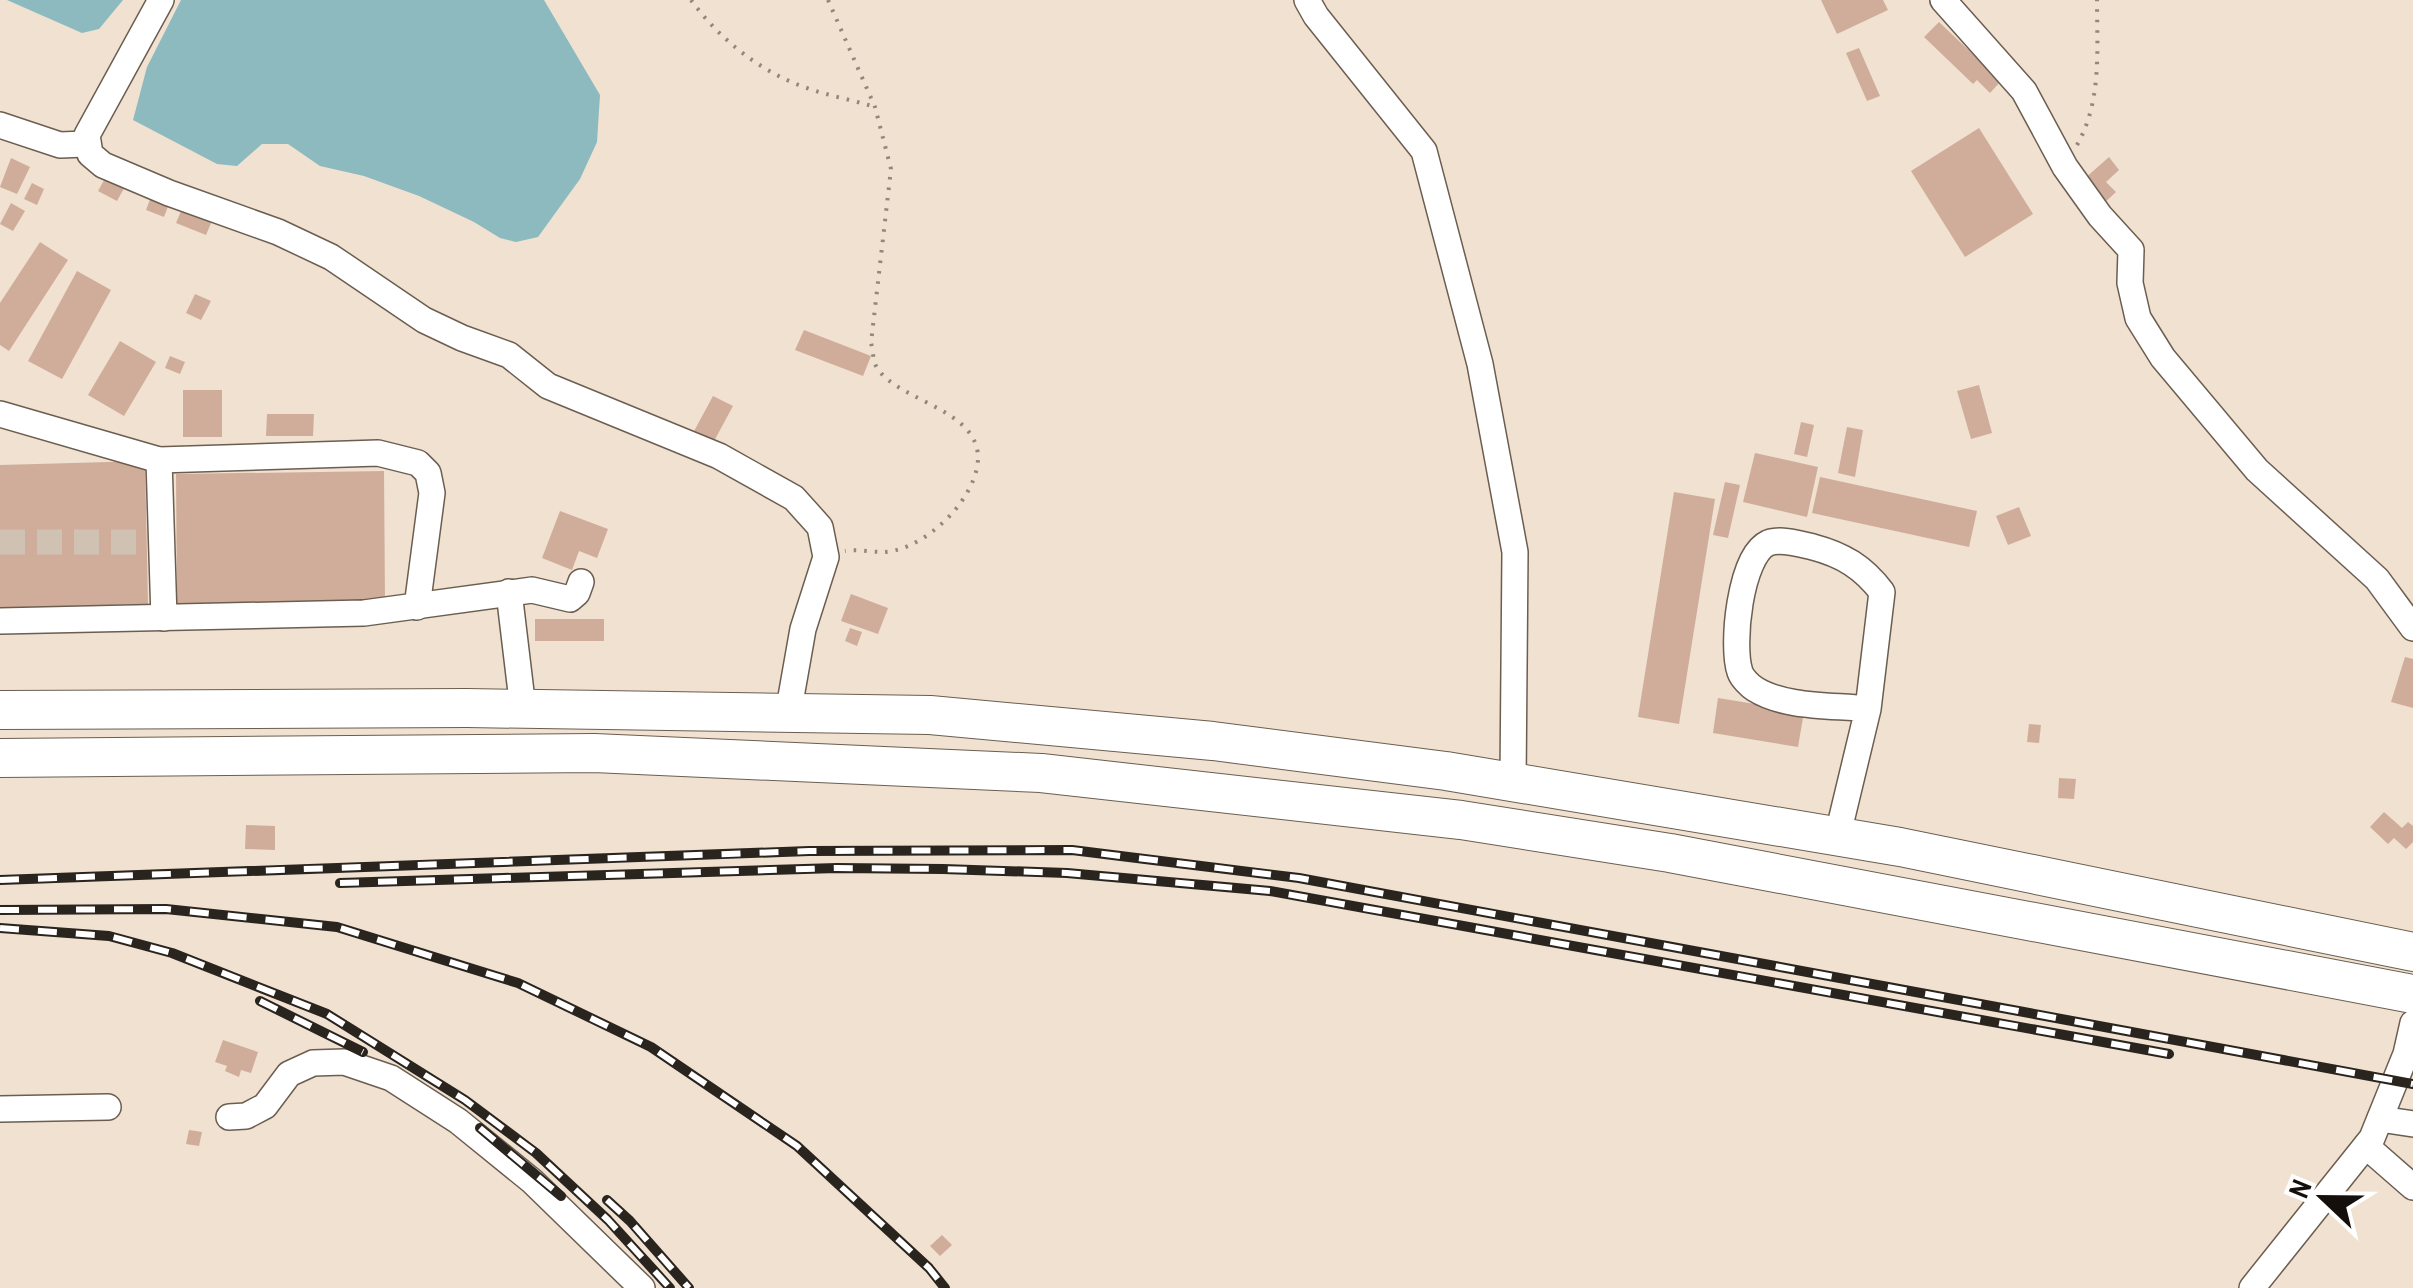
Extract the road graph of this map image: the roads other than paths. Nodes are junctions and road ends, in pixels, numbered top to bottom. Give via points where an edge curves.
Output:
1 (161, 0) edge
2 (1307, 0) edge
3 (1942, 0) edge
4 (0, 125) edge
5 (86, 144) junction
6 (0, 414) edge
7 (159, 460) junction
8 (581, 582) dead end
9 (509, 592) junction
10 (417, 607) junction
11 (164, 618) junction
12 (0, 621) edge
13 (2413, 628) edge
14 (523, 709) junction
15 (1868, 709) junction
16 (0, 710) edge
17 (788, 714) junction
18 (0, 758) edge
19 (1513, 782) junction
20 (1837, 838) junction
21 (2413, 952) edge
22 (2413, 994) edge
23 (2413, 1024) edge
24 (108, 1107) dead end
25 (0, 1109) edge
26 (229, 1117) dead end
27 (2380, 1119) junction
28 (2413, 1124) edge
29 (2366, 1146) junction
30 (2413, 1185) edge
31 (642, 1288) edge
32 (2252, 1288) edge

1 - 5 street
2 - 19 street via 1424,151 1480,364 1515,552
3 - 13 street via 2024,91 2065,167 2131,250 2138,318 2164,358 2256,470 2377,579
4 - 5 street via 50,142
5 - 17 street via 103,164 331,257 424,320 509,355 548,386 719,456 794,498 815,519 826,557 803,629
6 - 7 street
7 - 10 street via 378,453 418,463 432,493
7 - 11 street via 153,540
8 - 9 street via 570,599
9 - 10 street
9 - 14 street
10 - 11 street
11 - 12 street
14 - 16 highway
14 - 17 highway
15 - 15 street via 1882,592 1837,554 1796,543 1764,544 1750,564 1737,619 1740,674 1776,698
15 - 20 street
17 - 19 highway via 1040,724
18 - 22 highway via 594,753 1080,776 1444,818 1651,850
19 - 20 highway
20 - 21 highway
23 - 27 street
24 - 25 street
26 - 31 street via 265,1106 289,1074 313,1063 344,1062 392,1078 532,1181
27 - 28 street
27 - 29 street
29 - 30 street
29 - 32 street

